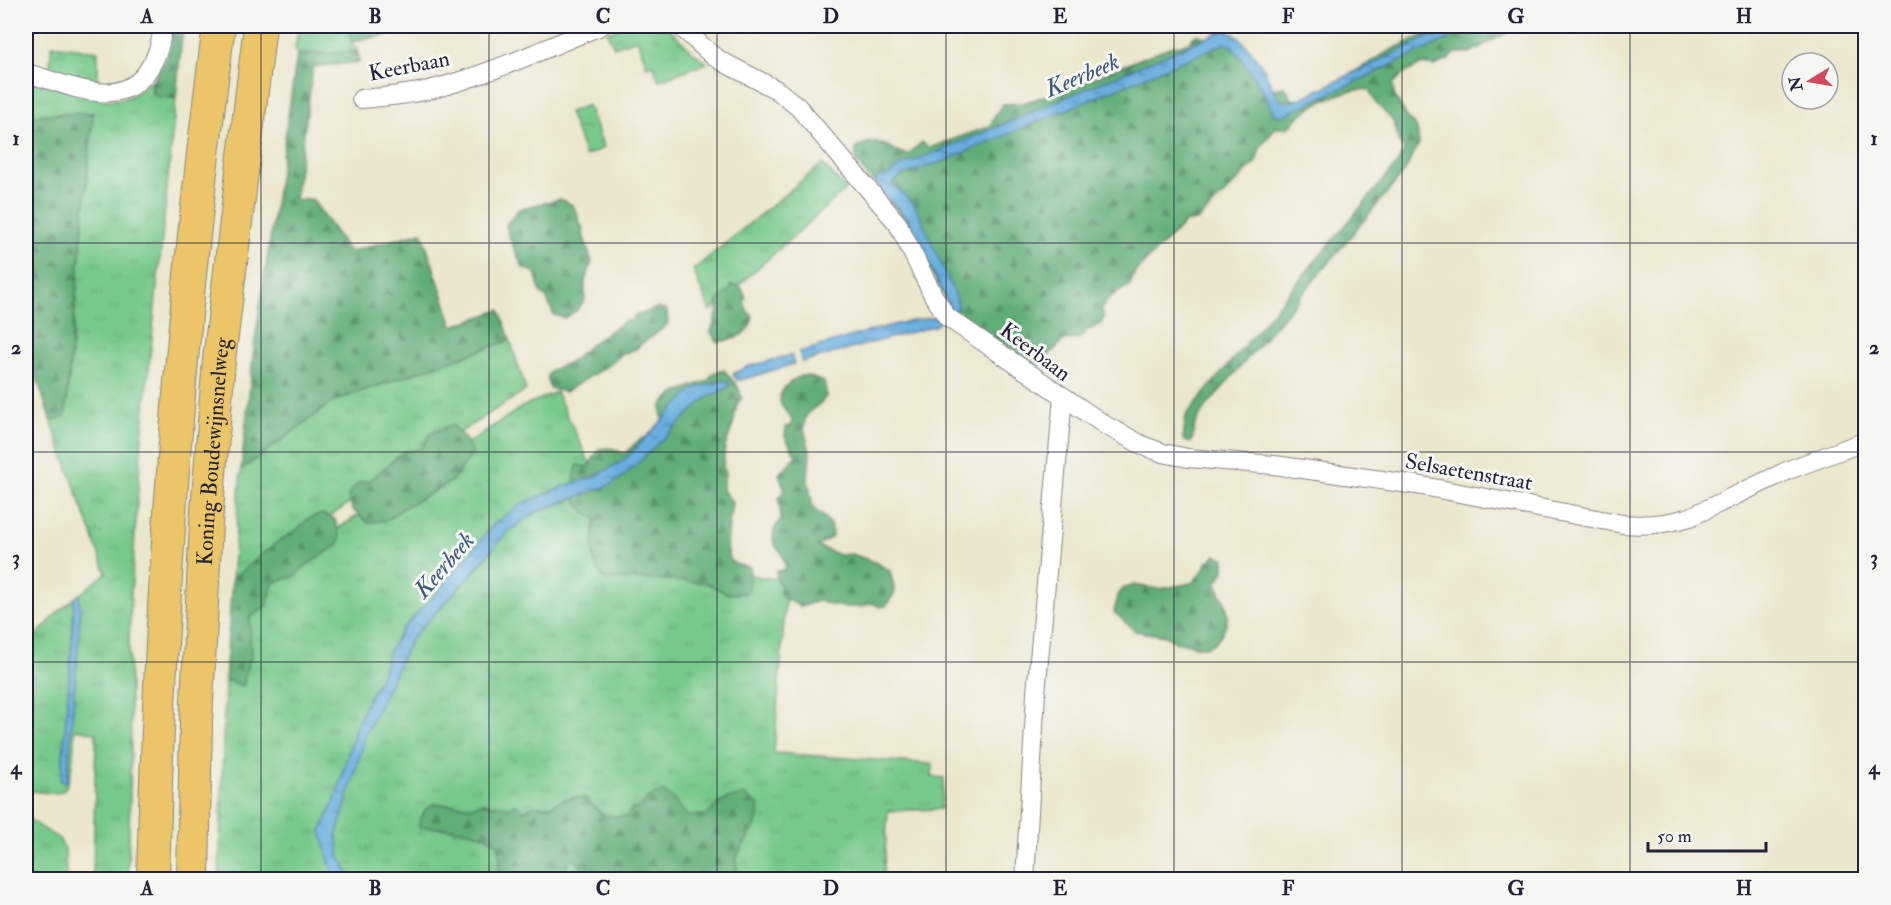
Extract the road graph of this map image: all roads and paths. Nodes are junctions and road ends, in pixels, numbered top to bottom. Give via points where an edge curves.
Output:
1 (162, 26) edge
2 (219, 26) edge
3 (260, 26) edge
4 (601, 26) edge
5 (680, 26) edge
6 (26, 73) edge
7 (361, 99) dead end
8 (1062, 397) junction
9 (1866, 441) edge
10 (153, 879) edge
11 (193, 879) edge
12 (1025, 879) edge

1 - 6 street via 162,40 153,64 140,81 124,90 95,92
2 - 10 highway, Koning Boudewijnsnelweg via 202,150 178,398
3 - 11 highway, Koning Boudewijnsnelweg via 219,360 207,512 196,721
4 - 7 street, Keerbaan via 476,76 400,96
5 - 8 street, Keerbaan via 712,55 777,90 798,107 898,224 947,317
8 - 9 street, Selsaetenstraat via 1105,425 1163,453 1417,485 1623,524 1690,517 1783,472
8 - 12 street, Keerbaan via 1036,693

